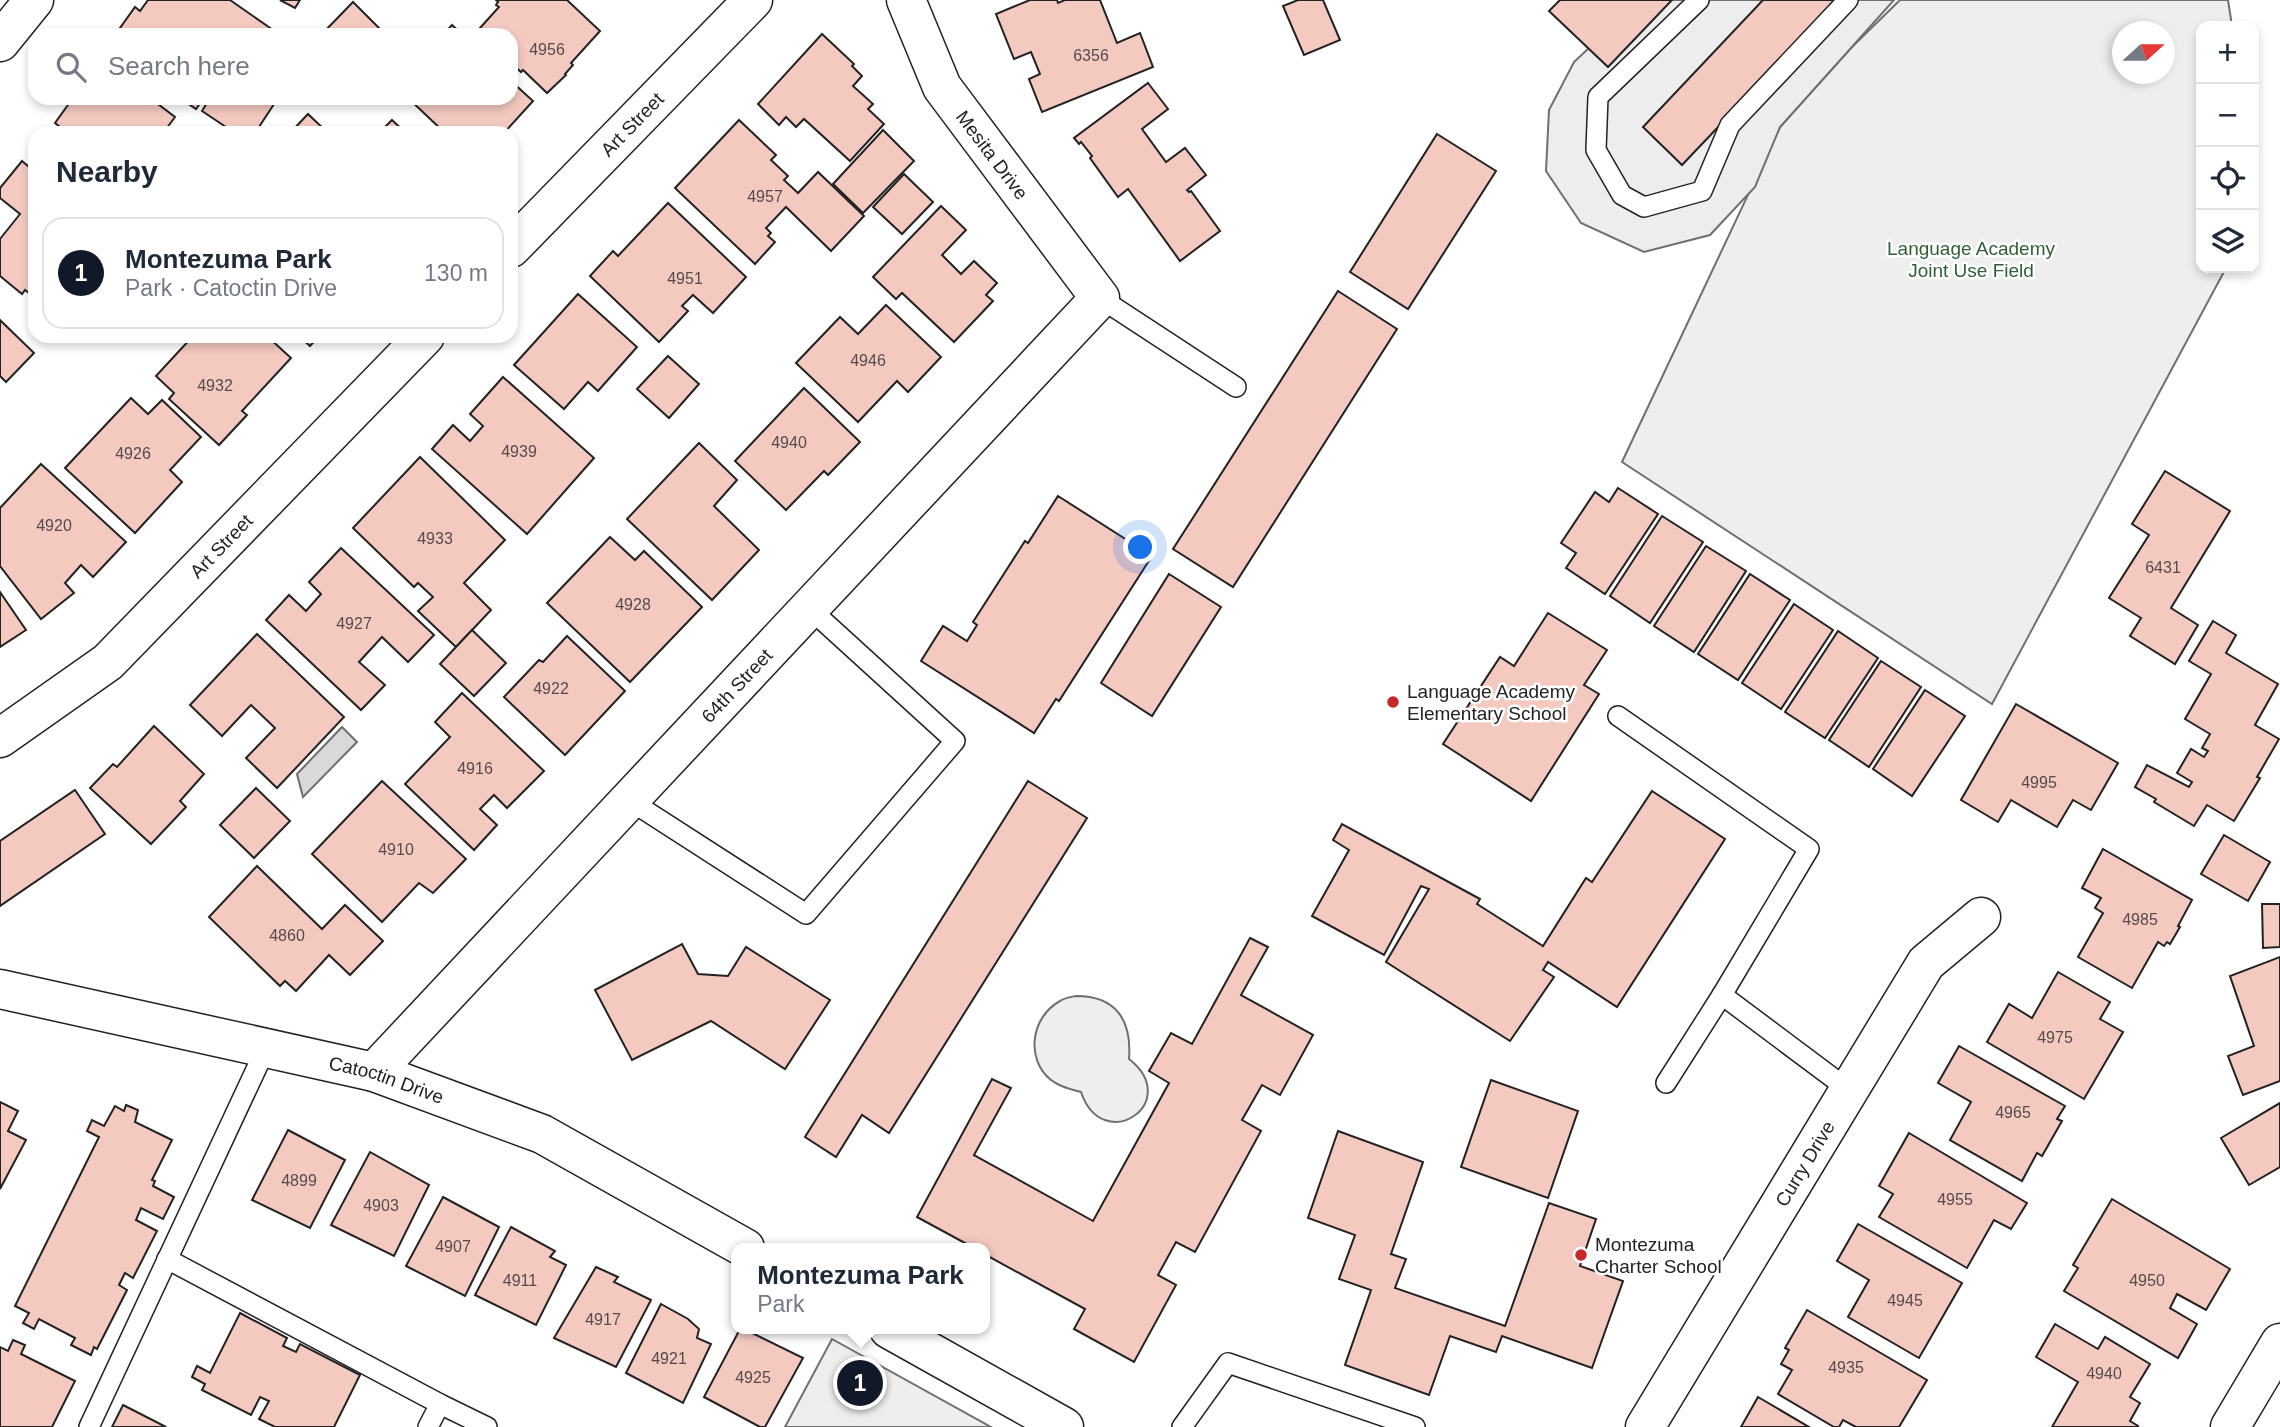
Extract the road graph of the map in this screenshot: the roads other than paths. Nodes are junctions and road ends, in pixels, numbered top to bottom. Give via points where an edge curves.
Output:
1 (34, 0) edge
2 (753, 0) edge
3 (906, 0) edge
4 (1699, 0) edge
5 (1848, 0) edge
6 (0, 42) edge
7 (518, 241) edge
8 (1100, 298) junction
9 (418, 343) edge
10 (1236, 387) dead end
11 (808, 608) junction
12 (1618, 716) dead end
13 (0, 738) edge
14 (629, 800) junction
15 (1981, 917) dead end
16 (0, 989) edge
17 (1722, 995) junction
18 (266, 1048) junction
19 (374, 1072) junction
20 (1666, 1083) dead end
21 (1849, 1090) junction
22 (736, 1243) edge
23 (167, 1259) junction
24 (898, 1334) edge
25 (2280, 1343) edge
26 (440, 1404) junction
27 (89, 1427) edge
28 (428, 1427) edge
29 (487, 1427) edge
30 (1064, 1427) edge
31 (1182, 1427) edge
32 (1415, 1427) edge
33 (1645, 1427) edge
34 (2230, 1427) edge

1 - 6 street
2 - 7 street, Art Street
3 - 8 street, Mesita Drive via 942,88
4 - 5 lane via 1598,97 1596,150 1622,195 1644,208 1702,191 1730,125
8 - 10 lane
8 - 11 street, 64th Street
9 - 13 street, Art Street via 108,662
11 - 14 street, 64th Street
11 - 14 lane via 956,741 806,914
12 - 17 lane via 1809,849
14 - 19 street, 64th Street
15 - 21 street, Curry Drive via 1926,963
16 - 18 street, Catoctin Drive
17 - 20 lane
17 - 21 lane
18 - 19 street, Catoctin Drive
18 - 23 lane
19 - 22 street, Catoctin Drive via 542,1134
21 - 33 street, Curry Drive
23 - 26 lane
23 - 27 lane
24 - 30 street
25 - 34 street
26 - 28 lane
26 - 29 lane
31 - 32 lane via 1228,1363

